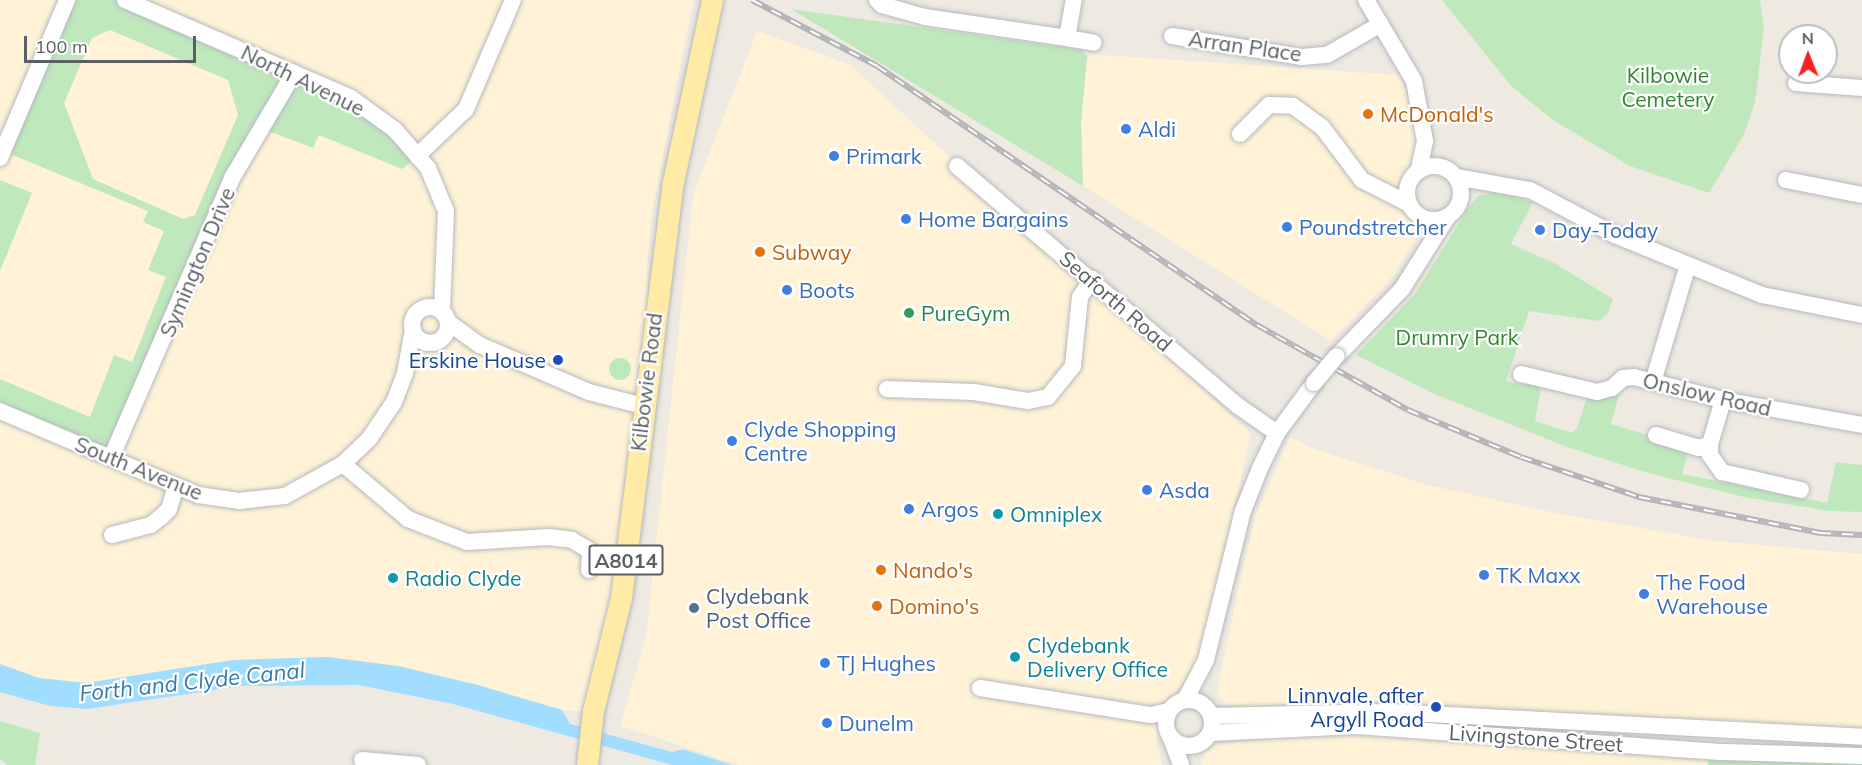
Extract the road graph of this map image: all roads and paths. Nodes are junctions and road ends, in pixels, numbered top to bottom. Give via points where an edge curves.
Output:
1 (67, 0) edge
2 (125, 0) edge
3 (513, 0) edge
4 (877, 0) edge
5 (1074, 0) edge
6 (1365, 0) edge
7 (710, 8) edge
8 (1381, 24) junction
9 (1172, 36) dead end
10 (1067, 38) junction
11 (1094, 43) dead end
12 (294, 73) junction
13 (1796, 84) dead end
14 (1862, 88) edge
15 (1240, 134) dead end
16 (4, 138) edge
17 (1425, 141) junction
18 (417, 156) junction
19 (0, 158) edge
20 (957, 166) dead end
21 (1419, 170) junction
22 (1449, 172) junction
23 (1786, 180) dead end
24 (1492, 181) junction
25 (1408, 183) junction
26 (1388, 193) junction
27 (1862, 195) edge
28 (1461, 197) junction
29 (1409, 204) junction
30 (1448, 216) junction
31 (1421, 217) junction
32 (1429, 244) junction
33 (1687, 268) junction
34 (443, 275) junction
35 (1092, 279) junction
36 (422, 309) junction
37 (1862, 315) edge
38 (440, 329) junction
39 (413, 330) junction
40 (405, 374) junction
41 (1521, 374) dead end
42 (1653, 382) junction
43 (887, 389) dead end
44 (1723, 400) junction
45 (643, 406) junction
46 (0, 411) edge
47 (1862, 425) edge
48 (1277, 433) junction
49 (1656, 435) dead end
50 (1710, 444) junction
51 (111, 458) junction
52 (343, 464) junction
53 (176, 486) junction
54 (1801, 490) dead end
55 (112, 535) dead end
56 (588, 570) dead end
57 (1200, 678) junction
58 (980, 688) dead end
59 (1185, 700) junction
60 (1169, 711) junction
61 (1209, 712) junction
62 (1151, 715) junction
63 (1168, 732) junction
64 (1210, 733) junction
65 (1862, 737) edge
66 (1193, 746) junction
67 (1862, 756) edge
68 (362, 760) dead end
69 (417, 765) edge
70 (587, 765) edge
71 (1182, 765) edge

1 - 16 street
2 - 12 street, North Avenue
3 - 18 street via 466,109
4 - 10 street via 882,5 925,17
5 - 10 street
6 - 8 street
7 - 45 main road, Kilbowie Road / A8014 via 673,182
8 - 9 street, Arran Place via 1327,55 1302,57
8 - 17 street via 1414,81
10 - 11 street
12 - 18 street, North Avenue via 351,98 395,130
12 - 51 street, Symington Drive via 232,178
13 - 14 street
15 - 26 street via 1269,105 1293,105 1322,127 1362,180
16 - 19 street
17 - 21 street
17 - 22 street
18 - 34 street, North Avenue via 428,168 446,211
20 - 35 street, Seaforth Road
21 - 22 street
21 - 25 street
22 - 24 street
22 - 28 street
23 - 27 street
24 - 28 street
24 - 33 street via 1541,195
25 - 26 street
25 - 29 street
26 - 29 street
28 - 30 street
29 - 31 street
30 - 31 street via 1430,220
30 - 32 street
31 - 32 street
32 - 48 street, bridge via 1402,289 1337,356
33 - 37 street via 1762,295
33 - 42 street
34 - 36 street, North Avenue
34 - 38 street, North Avenue
35 - 43 street via 1080,297 1073,366 1048,398 1028,401 974,392
35 - 48 street, Seaforth Road via 1238,406
36 - 38 street via 432,308
36 - 39 street, North Avenue via 414,318
38 - 39 street via 419,339
38 - 40 street, South Avenue
38 - 45 street via 589,392
39 - 40 street, South Avenue
40 - 52 street, South Avenue via 394,402 369,440
41 - 42 street, Onslow Road via 1597,392 1604,392 1629,376
42 - 44 street, Onslow Road
44 - 47 street, Onslow Road
44 - 50 street
45 - 70 main road, Kilbowie Road / A8014 via 621,598 593,711
46 - 51 street, South Avenue
48 - 57 street via 1243,511 1218,623
49 - 50 street via 1699,448
50 - 54 street via 1710,456 1722,472
51 - 53 street, South Avenue
52 - 53 street, South Avenue via 285,496 239,501 198,495
52 - 56 street via 395,511 418,523 467,542 549,537 572,540 590,551
53 - 55 street via 170,509 151,525
57 - 59 street
57 - 61 street
58 - 62 street
59 - 60 street
59 - 61 street
60 - 62 street
60 - 63 street
61 - 64 street
61 - 65 street, Livingstone Street via 1389,712
62 - 63 street
63 - 66 street via 1176,742
63 - 71 street
64 - 66 street
64 - 67 street, Livingstone Street via 1357,726 1724,752
66 - 71 street
68 - 69 street

